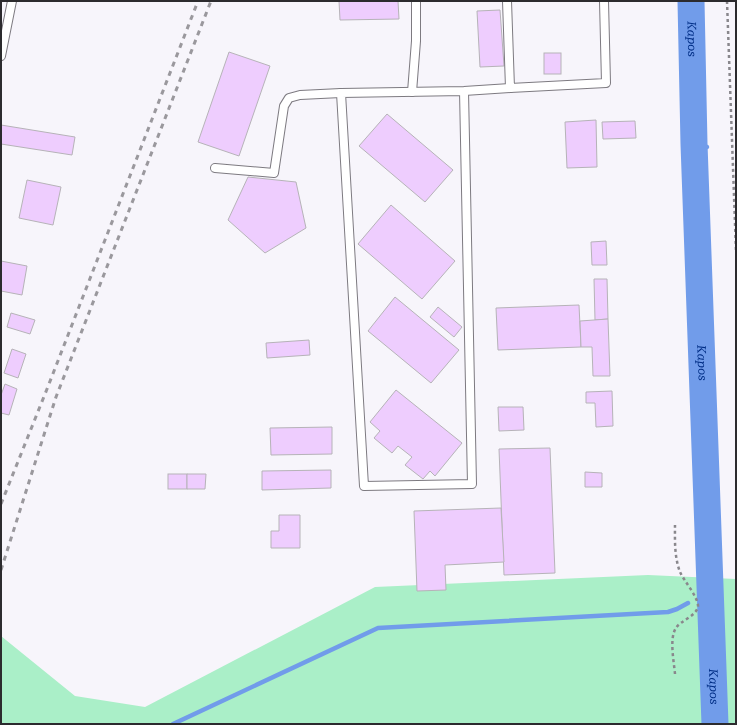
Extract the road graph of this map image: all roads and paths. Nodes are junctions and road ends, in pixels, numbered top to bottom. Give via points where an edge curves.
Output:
1 (12, 1) edge
2 (416, 1) edge
3 (507, 1) edge
4 (604, 1) edge
5 (727, 1) edge
6 (1, 56) edge
7 (510, 88) junction
8 (464, 91) junction
9 (412, 92) junction
10 (341, 93) junction
11 (215, 168) dead end
12 (736, 251) edge
13 (675, 523) dead end
14 (675, 674) dead end

1 - 6 lane
2 - 9 lane
3 - 7 lane
4 - 7 lane via 606,83
5 - 12 path
7 - 8 lane
8 - 9 lane
8 - 10 lane via 472,484 364,486
9 - 10 lane
10 - 11 lane via 300,94 289,98 284,106 274,173
13 - 14 path via 676,558 680,572 694,594 698,606 696,611 676,628 673,638

